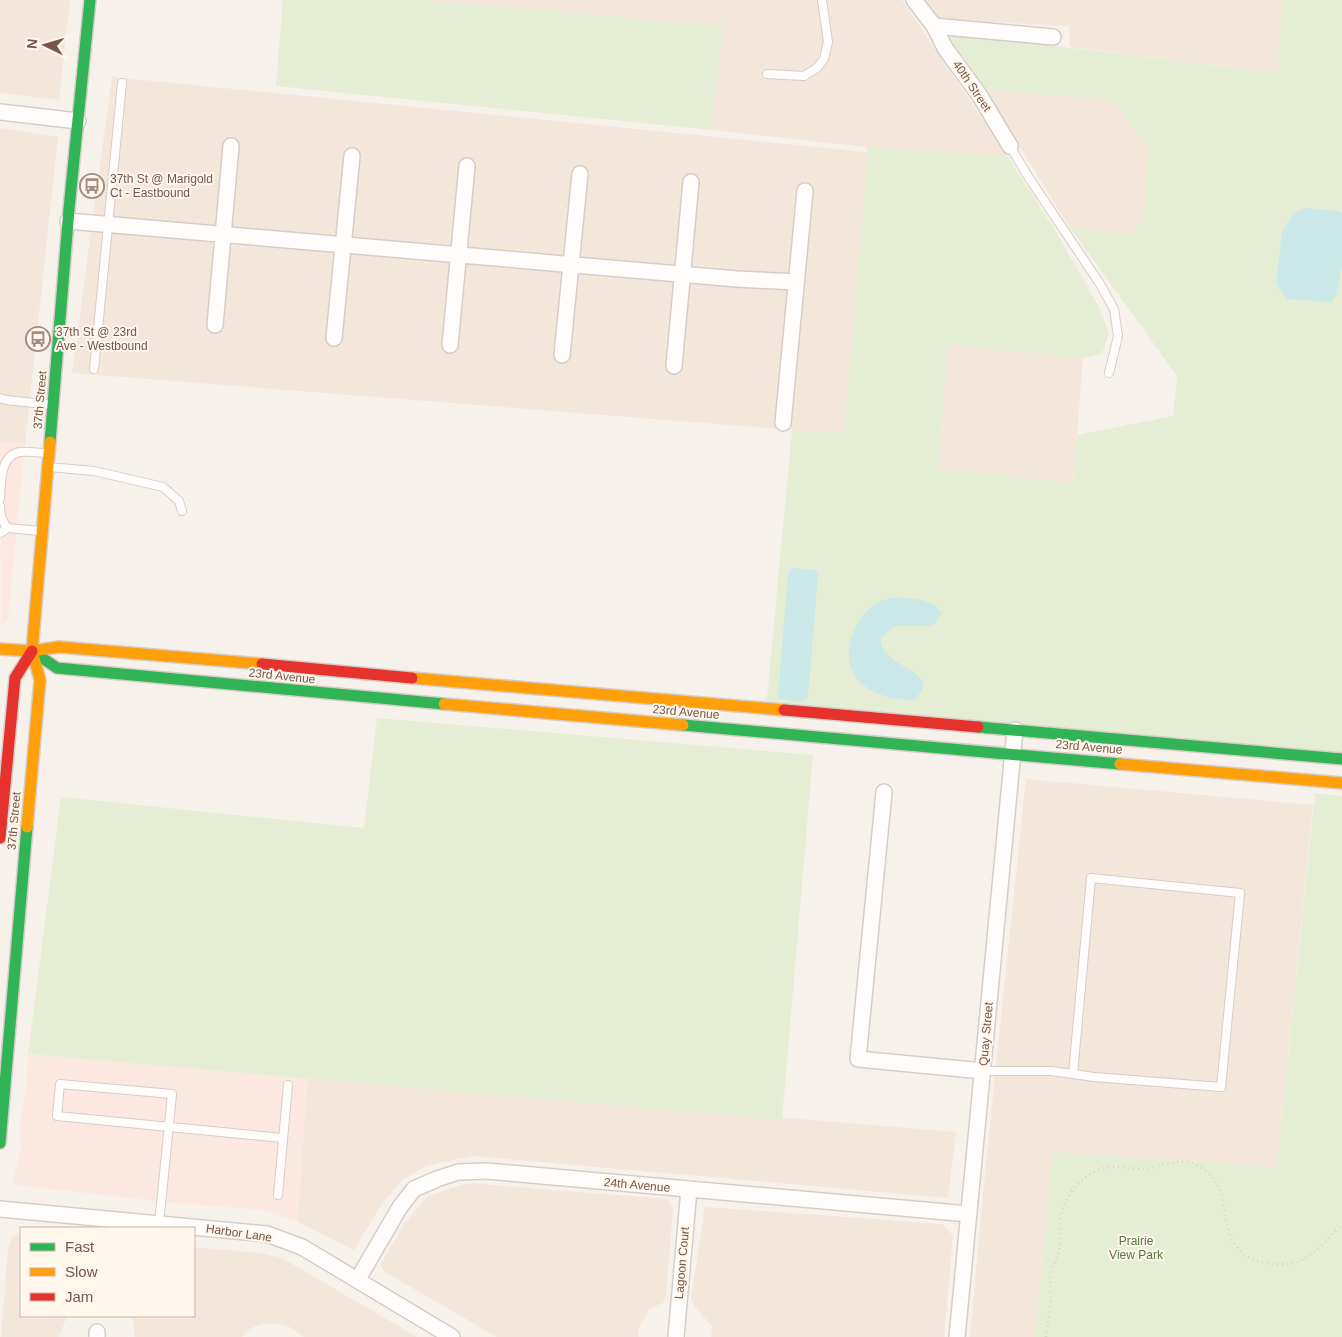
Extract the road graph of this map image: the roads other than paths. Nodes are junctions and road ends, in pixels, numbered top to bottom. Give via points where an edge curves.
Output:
1 (90, 0) edge
2 (822, 0) edge
3 (914, 0) edge
4 (934, 26) junction
5 (1053, 37) dead end
6 (767, 74) dead end
7 (122, 83) dead end
8 (0, 112) edge
9 (78, 121) junction
10 (231, 146) dead end
11 (1010, 146) joint
12 (352, 156) dead end
13 (467, 166) dead end
14 (580, 174) dead end
15 (691, 182) dead end
16 (805, 191) dead end
17 (68, 221) junction
18 (108, 224) junction
19 (224, 234) junction
20 (343, 244) junction
21 (458, 255) junction
22 (571, 264) junction
23 (683, 273) junction
24 (796, 282) junction
25 (215, 325) dead end
26 (334, 338) dead end
27 (450, 345) dead end
28 (562, 355) dead end
29 (674, 366) dead end
30 (94, 369) dead end
31 (1109, 373) dead end
32 (0, 398) edge
33 (54, 405) junction
34 (783, 422) dead end
35 (48, 453) junction
36 (47, 467) junction
37 (0, 499) edge
38 (0, 506) edge
39 (182, 511) dead end
40 (4, 530) edge
41 (42, 532) junction
42 (0, 649) edge
43 (32, 651) junction
44 (1015, 730) junction
45 (1013, 753) junction
46 (1342, 759) edge
47 (1342, 783) edge
48 (884, 792) dead end
49 (0, 833) edge
50 (0, 838) edge
51 (5, 1030) edge
52 (983, 1071) junction
53 (1073, 1074) junction
54 (288, 1085) dead end
55 (169, 1126) junction
56 (284, 1138) junction
57 (0, 1143) edge
58 (689, 1189) junction
59 (278, 1195) dead end
60 (0, 1209) edge
61 (969, 1214) junction
62 (159, 1224) junction
63 (191, 1227) edge
64 (195, 1227) edge
65 (358, 1279) junction
66 (452, 1337) edge
67 (676, 1337) edge
68 (957, 1337) edge

1 - 9 main road, 37th Street
2 - 6 lane via 828,42 824,59 804,76
3 - 4 street, 40th Street
4 - 5 street
4 - 11 street, 40th Street
7 - 18 lane
8 - 9 street
9 - 17 main road, 37th Street
10 - 19 street
11 - 31 lane via 1114,309 1118,336
12 - 20 street
13 - 21 street
14 - 22 street
15 - 23 street
16 - 24 street
17 - 18 street
17 - 33 main road, 37th Street
18 - 19 street
18 - 30 lane
19 - 20 street
19 - 25 street
20 - 21 street
20 - 26 street
21 - 22 street
21 - 27 street
22 - 23 street
22 - 28 street
23 - 24 street
23 - 29 street
24 - 34 street
32 - 33 lane
33 - 35 main road, 37th Street
35 - 36 main road, 37th Street
35 - 37 lane via 16,453 8,457 2,468
36 - 39 lane via 94,471 163,487 179,501
36 - 41 main road, 37th Street
38 - 40 lane
40 - 41 lane
41 - 43 main road, 37th Street
42 - 43 main road, 23rd Avenue
43 - 44 main road, 23rd Avenue via 59,647
43 - 45 main road, 23rd Avenue via 57,668
43 - 49 main road, 37th Street via 15,678
43 - 51 main road, 37th Street via 40,680
44 - 45 street, Quay Street
44 - 46 main road, 23rd Avenue
45 - 47 main road, 23rd Avenue
45 - 52 street, Quay Street
48 - 52 street via 858,1059
49 - 50 main road, 37th Street
51 - 57 main road, 37th Street
52 - 53 lane
52 - 61 street, Quay Street
53 - 53 lane via 1091,878 1240,893 1221,1087
54 - 56 lane
55 - 55 lane via 172,1094 60,1084 57,1116
55 - 56 lane
55 - 62 lane
56 - 59 lane
58 - 61 street, 24th Avenue
58 - 65 street, 24th Avenue via 458,1172 414,1189
58 - 67 street, Lagoon Court
60 - 62 street, Harbor Lane
61 - 68 street, Quay Street
62 - 63 street, Harbor Lane
64 - 65 street, Harbor Lane via 267,1234 302,1247
65 - 66 street, Harbor Lane

